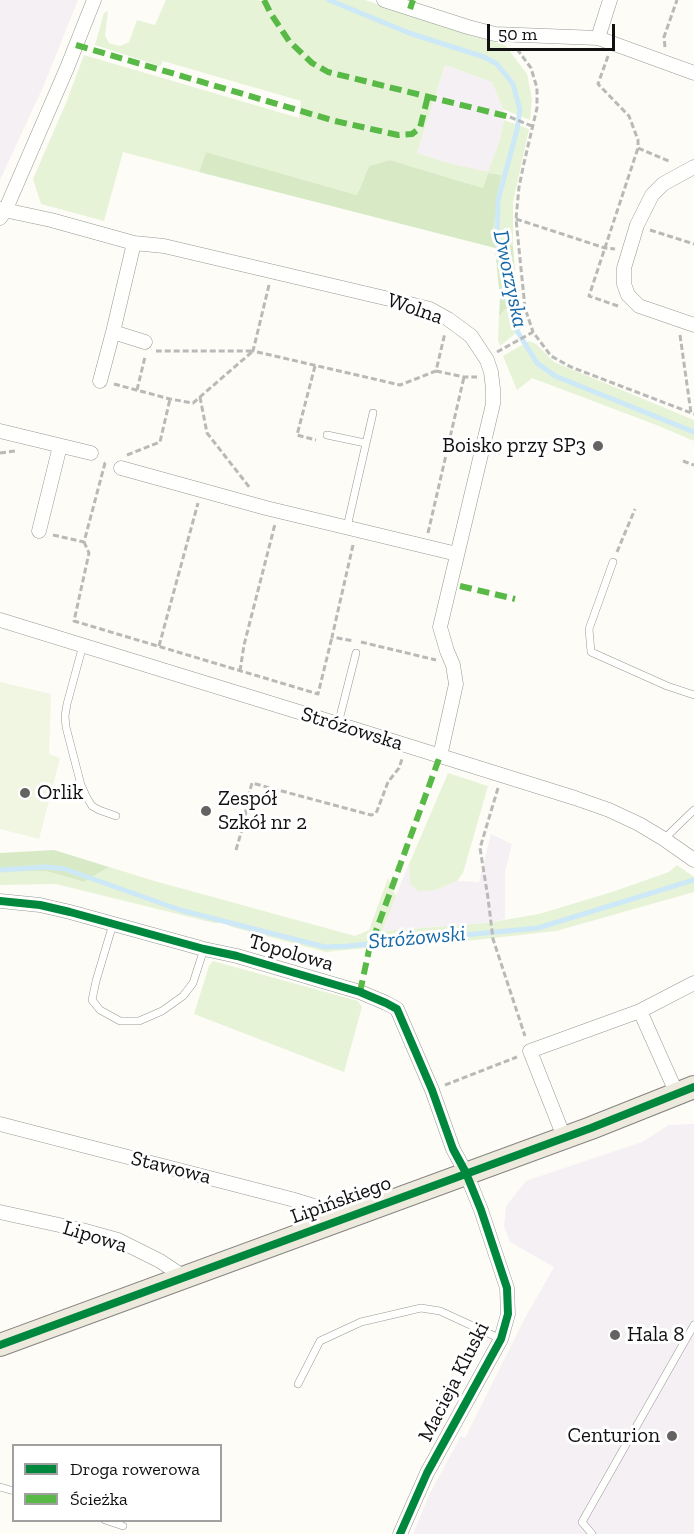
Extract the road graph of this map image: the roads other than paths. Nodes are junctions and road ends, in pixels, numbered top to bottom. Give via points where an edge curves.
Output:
1 (94, 0) edge
2 (384, 0) edge
3 (610, 0) edge
4 (598, 38) junction
5 (694, 73) edge
6 (694, 167) edge
7 (2, 213) edge
8 (134, 243) junction
9 (694, 325) edge
10 (112, 332) junction
11 (144, 342) dead end
12 (100, 381) road end
13 (373, 413) dead end
14 (0, 431) edge
15 (327, 435) road end
16 (365, 443) junction
17 (60, 446) junction
18 (92, 453) dead end
19 (121, 468) dead end
20 (351, 528) junction
21 (39, 531) dead end
22 (457, 554) junction
23 (613, 562) dead end
24 (0, 620) edge
25 (83, 645) junction
26 (356, 653) dead end
27 (694, 695) edge
28 (338, 724) junction
29 (440, 756) junction
30 (694, 810) edge
31 (116, 816) dead end
32 (664, 839) junction
33 (694, 860) edge
34 (0, 901) edge
35 (113, 924) junction
36 (204, 949) junction
37 (694, 983) edge
38 (640, 1011) junction
39 (686, 1091) edge
40 (0, 1124) edge
41 (564, 1137) junction
42 (466, 1173) junction
43 (0, 1212) edge
44 (337, 1221) junction
45 (183, 1277) junction
46 (694, 1324) edge
47 (501, 1339) junction
48 (0, 1345) edge
49 (298, 1384) dead end
50 (109, 1522) edge
51 (123, 1526) dead end
52 (400, 1534) edge
53 (592, 1534) edge

1 - 7 street
2 - 4 street via 505,35
3 - 4 street
4 - 5 street
6 - 9 street via 663,184 652,195 637,225 624,268 628,295 639,306
7 - 8 street, Wolna via 51,220
8 - 10 street
8 - 22 street, Wolna via 164,246 429,309 471,336 491,372 493,404
10 - 11 street
10 - 12 street
13 - 16 lane
14 - 17 street
15 - 16 lane
16 - 20 lane
17 - 18 street
17 - 21 street
19 - 20 street
20 - 22 street
22 - 29 street, Wolna via 440,627 456,684
23 - 27 lane via 589,629 591,652
24 - 25 street, Stróżowska
25 - 28 street, Stróżowska
25 - 31 lane via 65,716 67,733 87,798 99,810
26 - 28 lane
28 - 29 street, Stróżowska
29 - 32 street, Stróżowska via 609,810
30 - 32 lane
32 - 33 street, Stróżowska
34 - 35 street, Topolowa via 40,905
35 - 36 street, Topolowa
35 - 36 lane via 92,1000 100,1010 120,1021 139,1021 183,996 193,983
36 - 42 street, Topolowa via 360,992 397,1010
37 - 38 street
38 - 39 street
38 - 41 street via 530,1052
39 - 41 main road, Lipińskiego
40 - 44 street, Stawowa via 291,1199 314,1206
41 - 42 main road, Lipińskiego
42 - 44 main road, Lipińskiego
42 - 47 street, Macieja Kluski via 507,1288 508,1314
43 - 45 street, Lipowa via 118,1240
44 - 45 main road, Lipińskiego
45 - 48 main road, Lipińskiego
46 - 53 lane via 582,1522
47 - 49 lane via 440,1311 421,1308 361,1322 320,1341
47 - 52 street, Macieja Kluski via 427,1473
50 - 51 lane

